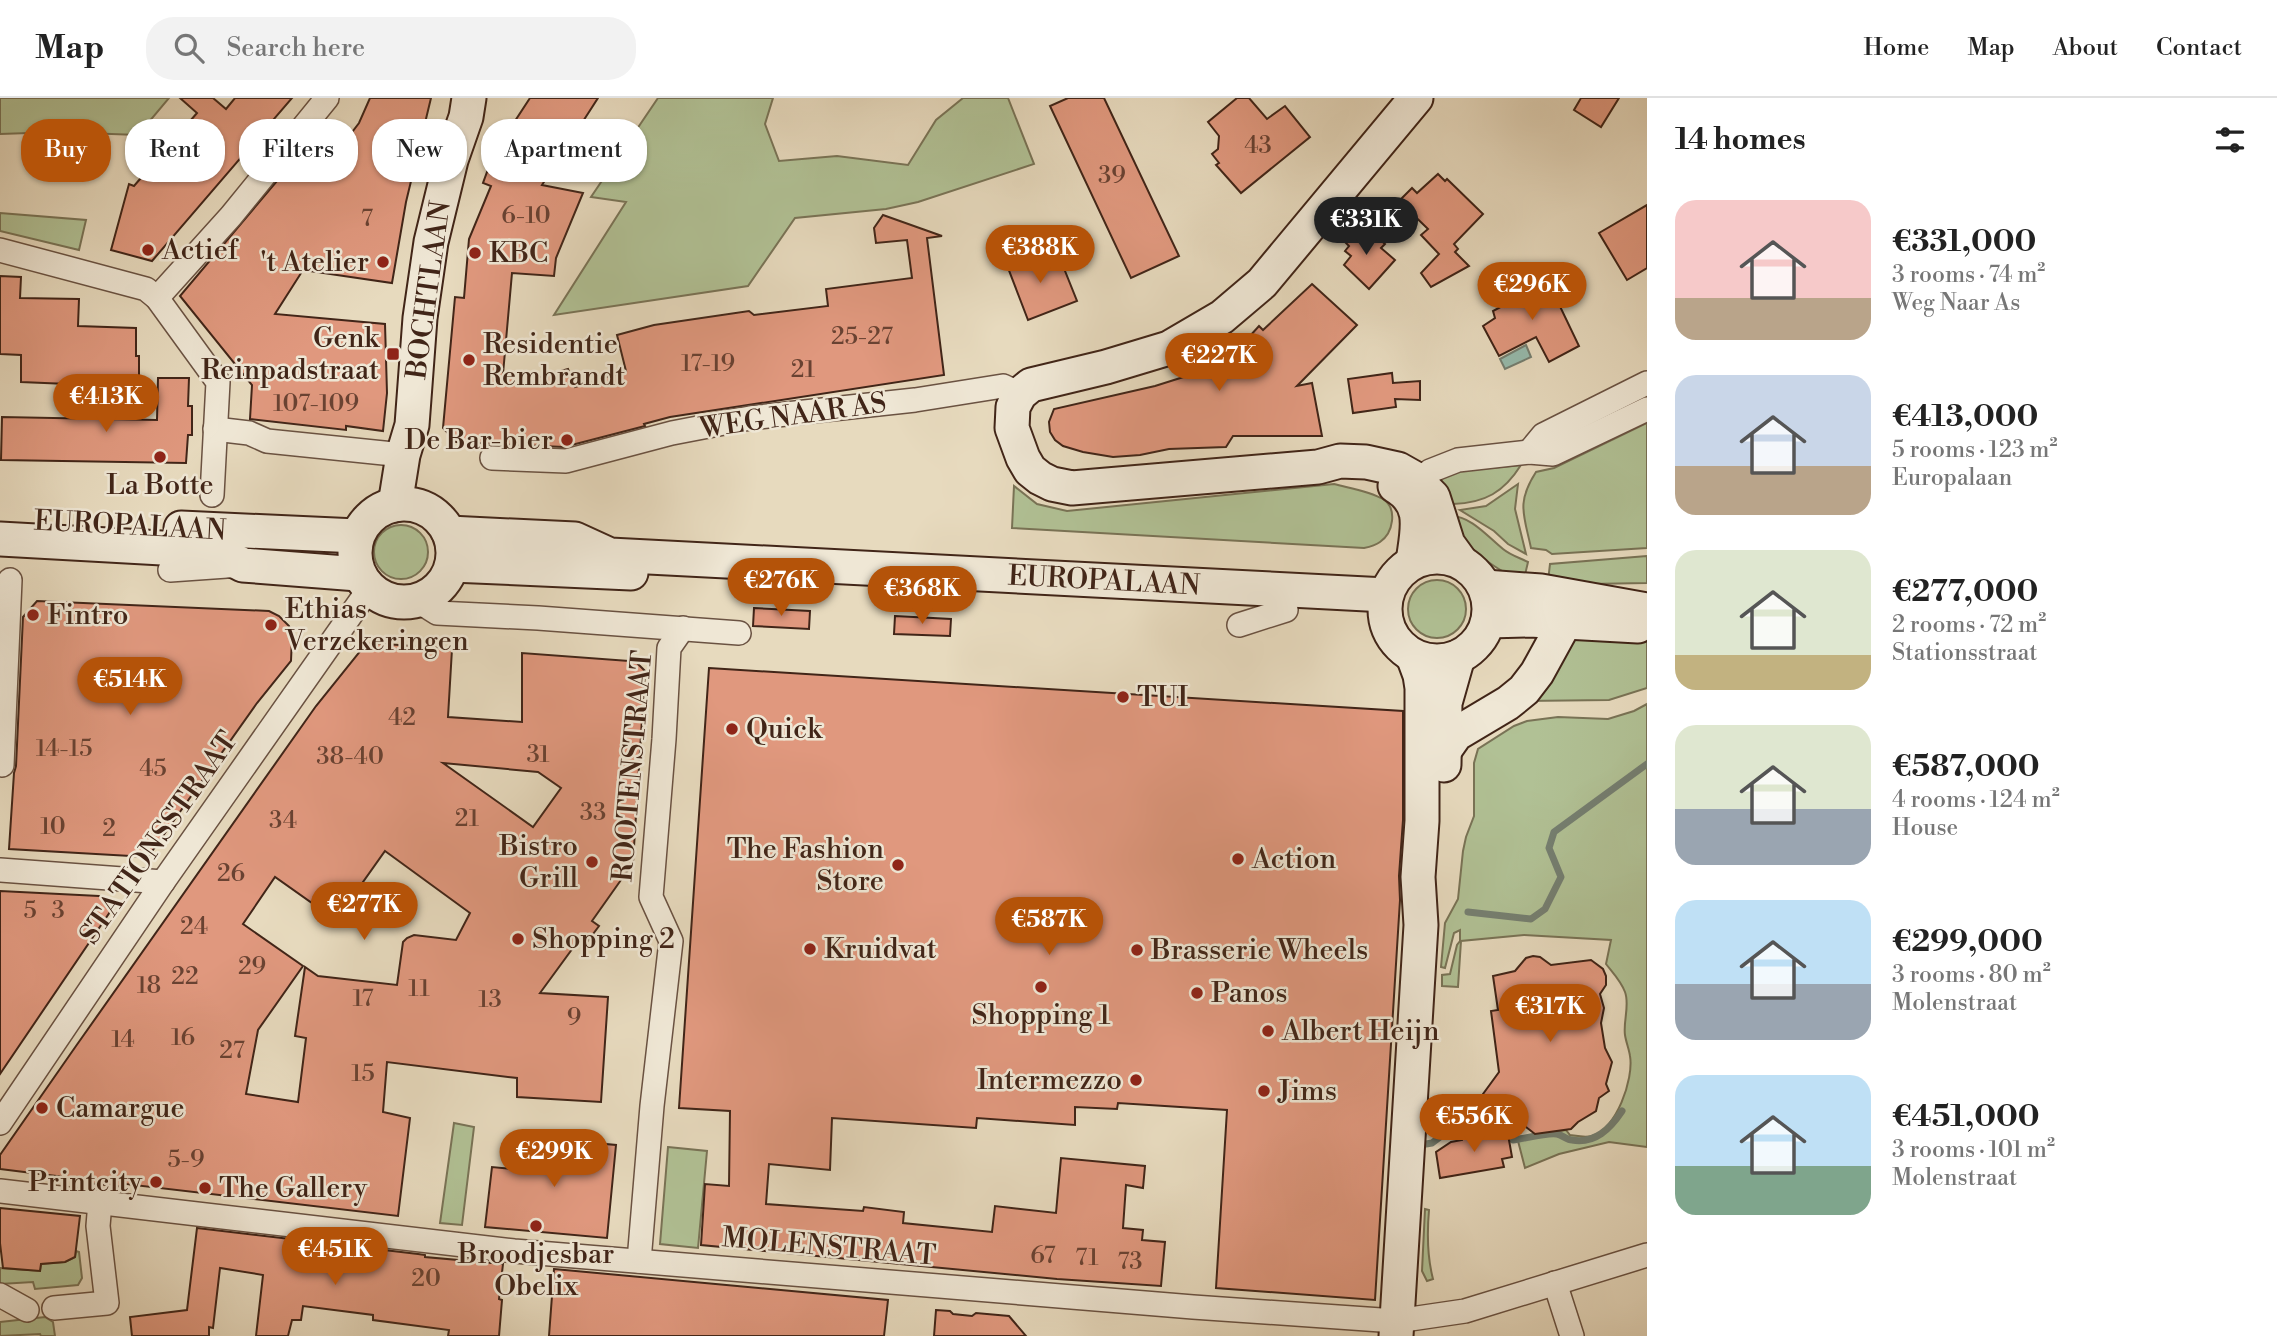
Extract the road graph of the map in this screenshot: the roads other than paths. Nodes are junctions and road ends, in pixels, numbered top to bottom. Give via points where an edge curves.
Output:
1 (327, 98) edge
2 (1416, 98) edge
3 (471, 104) edge
4 (0, 250) edge
5 (157, 298) junction
6 (1647, 383) edge
7 (1020, 394) junction
8 (1647, 409) edge
9 (215, 429) junction
10 (407, 440) junction
11 (1529, 452) junction
12 (492, 458) dead end
13 (1412, 487) junction
14 (212, 495) dead end
15 (408, 506) junction
16 (0, 519) edge
17 (357, 536) junction
18 (0, 540) edge
19 (450, 549) junction
20 (1413, 562) junction
21 (1461, 562) junction
22 (243, 565) junction
23 (170, 570) dead end
24 (10, 585) dead end
25 (1485, 587) junction
26 (360, 595) junction
27 (418, 601) junction
28 (1385, 606) junction
29 (1286, 610) junction
30 (1647, 610) edge
31 (1488, 621) junction
32 (1565, 622) junction
33 (1240, 625) dead end
34 (1647, 627) edge
35 (683, 628) junction
36 (739, 633) dead end
37 (1413, 656) junction
38 (1458, 657) junction
39 (1444, 751) junction
40 (2, 765) dead end
41 (0, 870) edge
42 (163, 882) junction
43 (1421, 925) junction
44 (0, 1123) edge
45 (0, 1191) edge
46 (100, 1210) junction
47 (640, 1251) junction
48 (1647, 1255) edge
49 (1555, 1283) junction
50 (0, 1295) edge
51 (54, 1308) dead end
52 (27, 1310) dead end
53 (1397, 1328) edge
54 (1572, 1336) edge

1 - 5 street
2 - 7 main road via 1262,283 1222,317 1169,348 1031,385
3 - 10 main road, BOCHTLAAN via 430,242
4 - 5 street via 146,289
5 - 9 street via 218,382
6 - 11 street via 1543,435
7 - 12 street, WEG NAAR AS via 1003,386 750,418 566,461
7 - 13 main road via 1013,407 1015,437 1030,470 1052,484 1072,488 1318,467
8 - 11 street via 1553,454
9 - 10 street via 248,433 267,441
9 - 14 street
10 - 15 main road, BOCHTLAAN via 421,455
11 - 13 street via 1458,460 1430,471
13 - 20 main road via 1417,515
13 - 21 main road via 1433,497 1448,544
15 - 17 main road via 383,508 363,524
15 - 19 main road via 432,513
16 - 17 main road, EUROPALAAN via 248,523
17 - 26 main road via 354,561
18 - 22 main road, EUROPALAAN via 216,551
19 - 27 main road via 445,581
19 - 28 main road, EUROPALAAN via 575,539 610,555
19 - 29 main road, EUROPALAAN via 853,584
20 - 21 main road via 1445,557
20 - 28 main road via 1392,582
21 - 25 main road
22 - 23 street, EUROPALAAN
22 - 26 main road, EUROPALAAN
24 - 40 street
25 - 30 main road via 1541,591
25 - 31 main road
26 - 27 main road, EUROPALAAN
26 - 42 street, STATIONSSTRAAT
27 - 35 street, ROOTENSTRAAT via 437,613
28 - 29 main road, EUROPALAAN
28 - 37 main road via 1394,640
29 - 33 street
31 - 32 main road
31 - 38 main road via 1482,636
32 - 34 main road
32 - 39 main road via 1524,690 1456,734
35 - 36 street, ROOTENSTRAAT
35 - 47 street, ROOTENSTRAAT via 669,648 651,897 671,941
37 - 38 main road via 1435,661
37 - 43 main road via 1422,688
38 - 39 main road via 1445,703
39 - 43 main road via 1438,880
41 - 42 street
42 - 44 street, STATIONSSTRAAT
43 - 53 main road
45 - 46 street, MOLENSTRAAT
46 - 47 street, MOLENSTRAAT via 427,1242
46 - 51 street via 107,1303
47 - 53 street, MOLENSTRAAT
48 - 49 street, MOLENSTRAAT
49 - 53 street, MOLENSTRAAT
49 - 54 street
50 - 52 street

